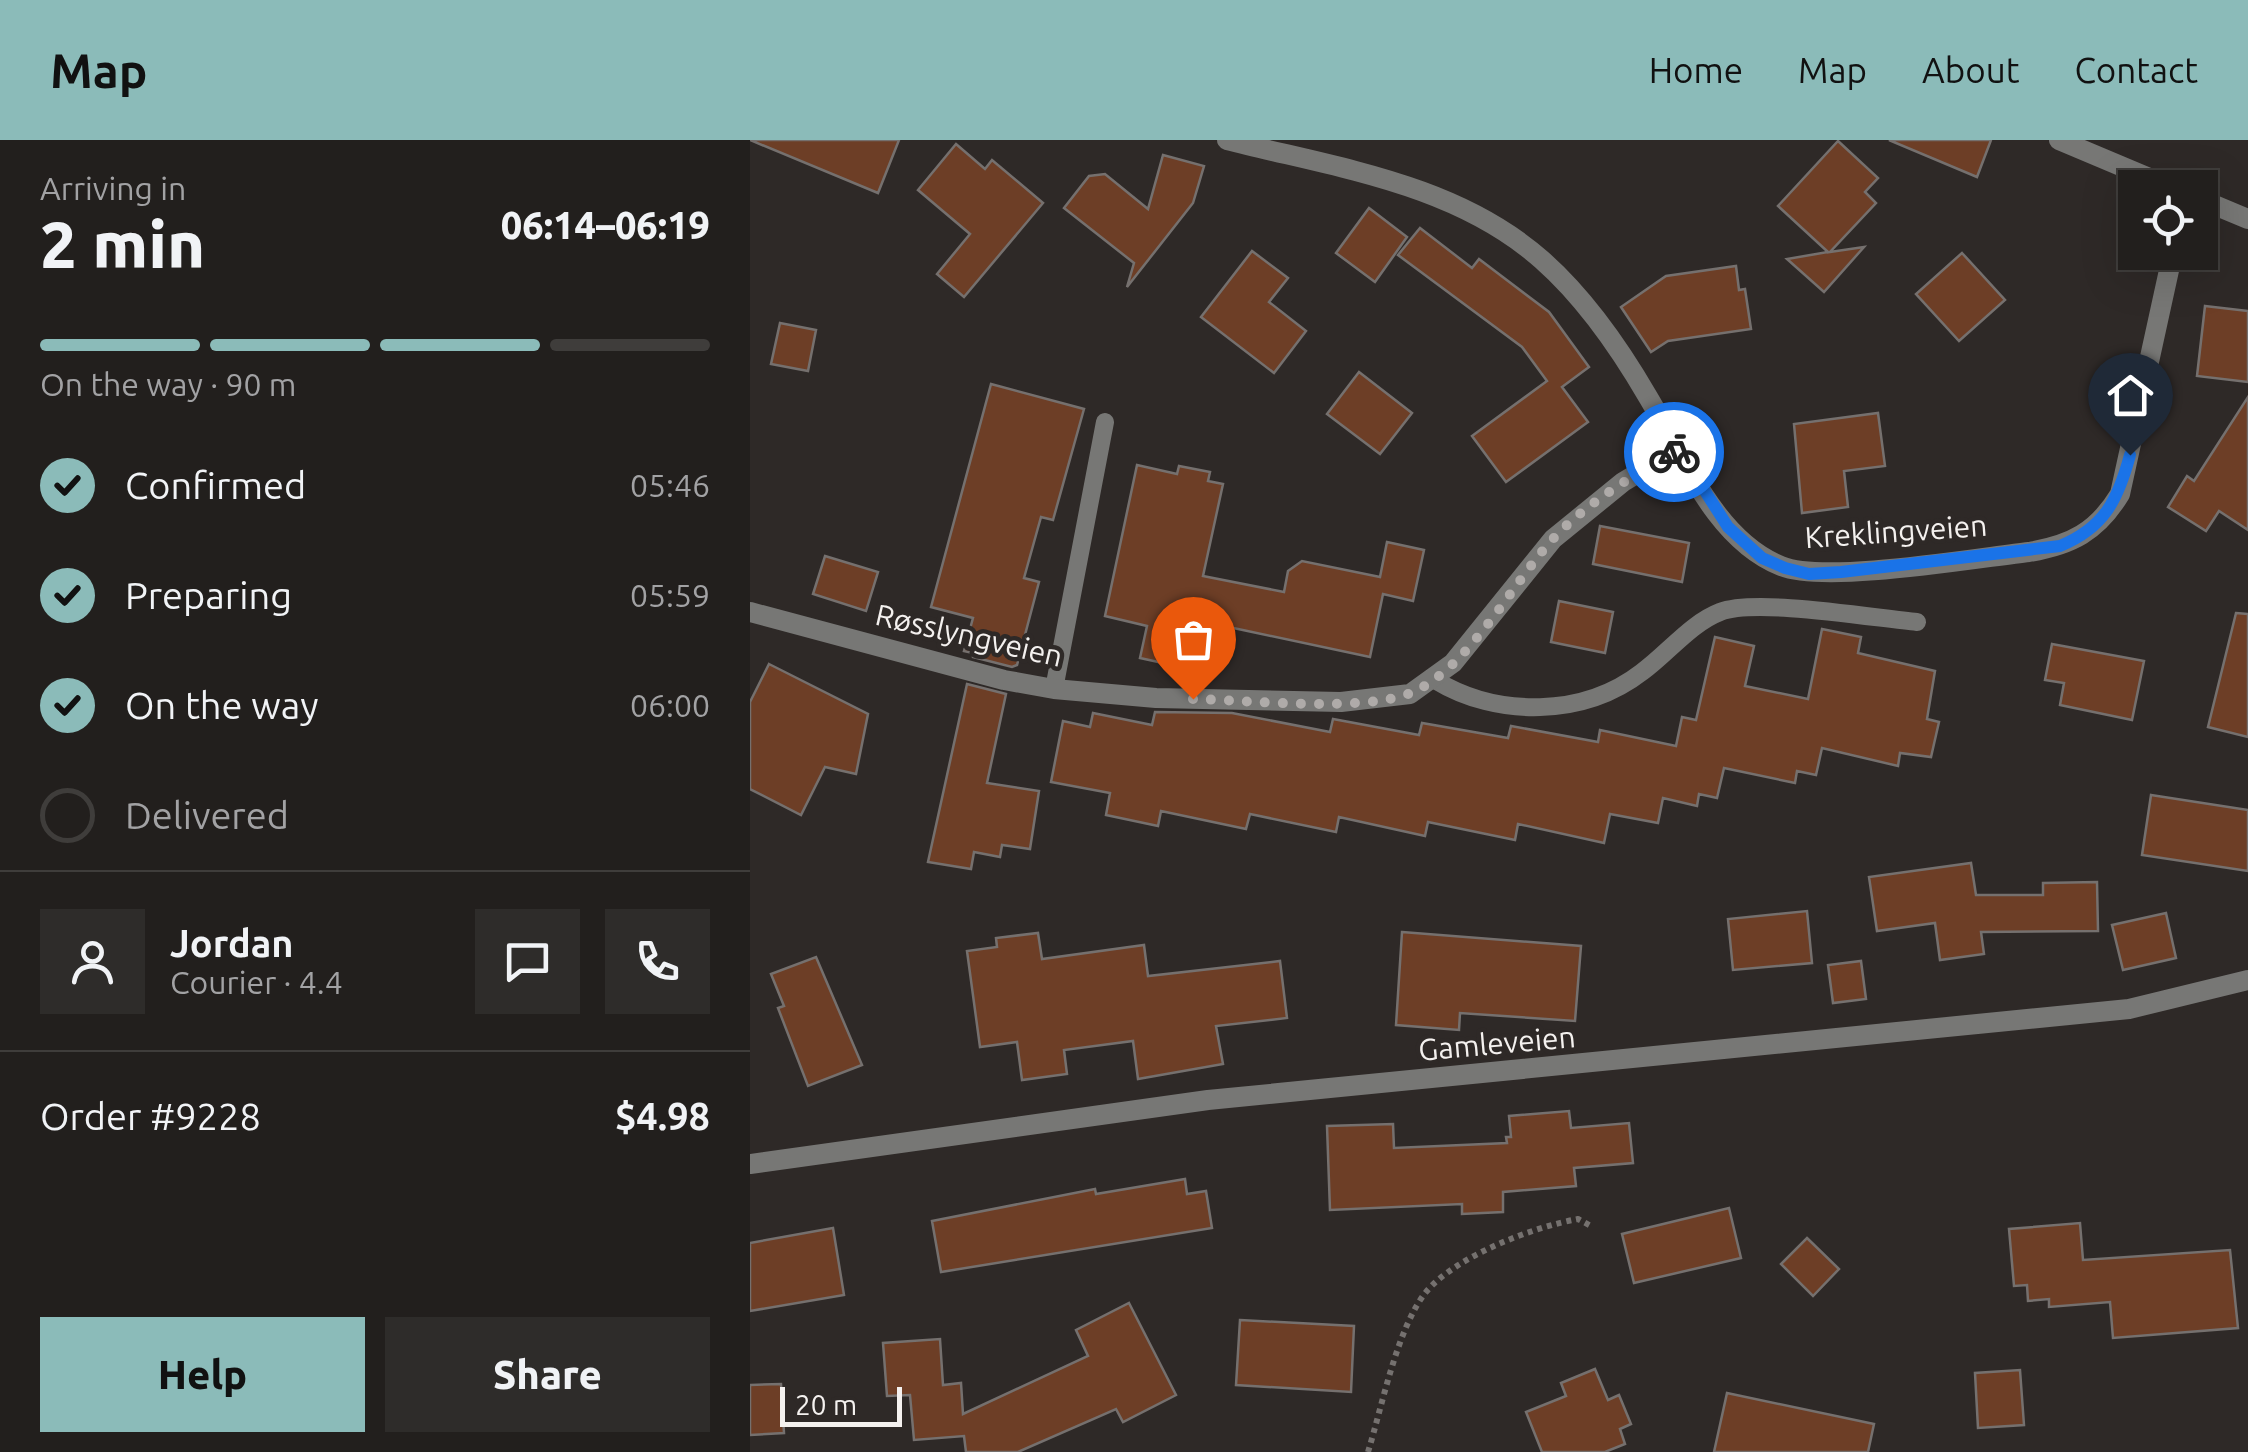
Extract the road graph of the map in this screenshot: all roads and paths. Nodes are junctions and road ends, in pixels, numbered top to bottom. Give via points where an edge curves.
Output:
1 (1227, 140) edge
2 (2059, 140) edge
3 (2130, 170) edge
4 (2218, 206) edge
5 (2248, 219) edge
6 (2170, 270) edge
7 (1104, 422) dead end
8 (1678, 449) junction
9 (750, 612) edge
10 (1918, 622) dead end
11 (1435, 680) junction
12 (1054, 689) junction
13 (2248, 980) edge
14 (750, 1164) edge
15 (1591, 1226) dead end
16 (1368, 1452) edge

1 - 8 street, Kreklingveien via 1434,194 1506,231 1573,290
2 - 3 street
4 - 5 street
6 - 8 street, Kreklingveien via 2120,494 2095,526 2060,546 1841,572 1785,568 1762,558 1728,527
7 - 12 lane
8 - 11 street via 1623,482 1553,539
9 - 12 street, Røsslyngveien
10 - 11 lane via 1757,608 1719,612 1639,675 1574,706 1481,702
11 - 12 street, Røsslyngveien via 1410,694 1341,702
13 - 14 street, Gamleveien via 2129,1010 1208,1100
15 - 16 path via 1578,1220 1526,1233 1474,1258 1425,1294

